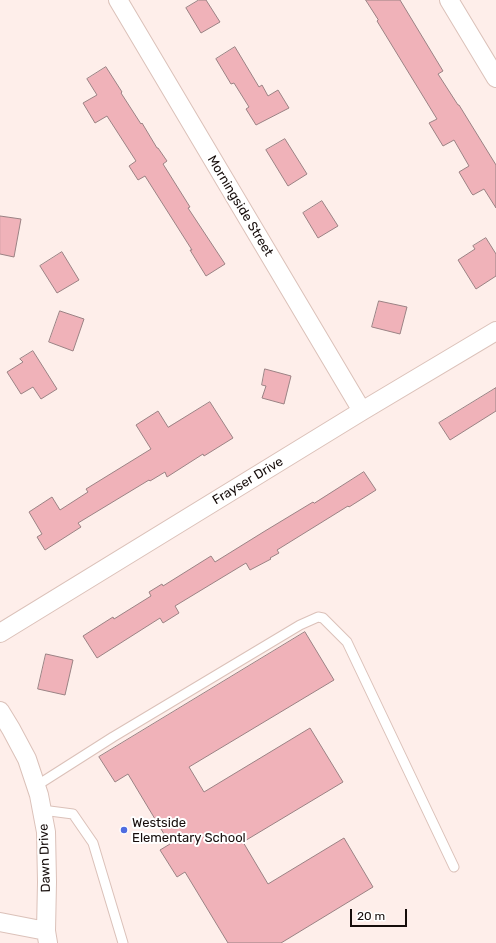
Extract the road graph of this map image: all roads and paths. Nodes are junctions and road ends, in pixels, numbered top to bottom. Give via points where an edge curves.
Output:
1 (118, 0) edge
2 (449, 0) edge
3 (496, 78) edge
4 (496, 331) edge
5 (362, 411) junction
6 (0, 633) edge
7 (0, 711) edge
8 (36, 786) junction
9 (42, 810) junction
10 (454, 867) dead end
11 (0, 922) edge
12 (47, 937) edge
13 (123, 943) edge

1 - 5 street, Morningside Street
2 - 3 street
4 - 5 street, Frayser Drive
5 - 6 street, Frayser Drive
7 - 8 street, Dawn Drive via 26,759
8 - 9 street, Dawn Drive
8 - 10 lane via 300,625 318,617 323,618 347,642
9 - 12 street, Dawn Drive via 46,832
9 - 13 lane via 73,814 93,843
11 - 12 street

